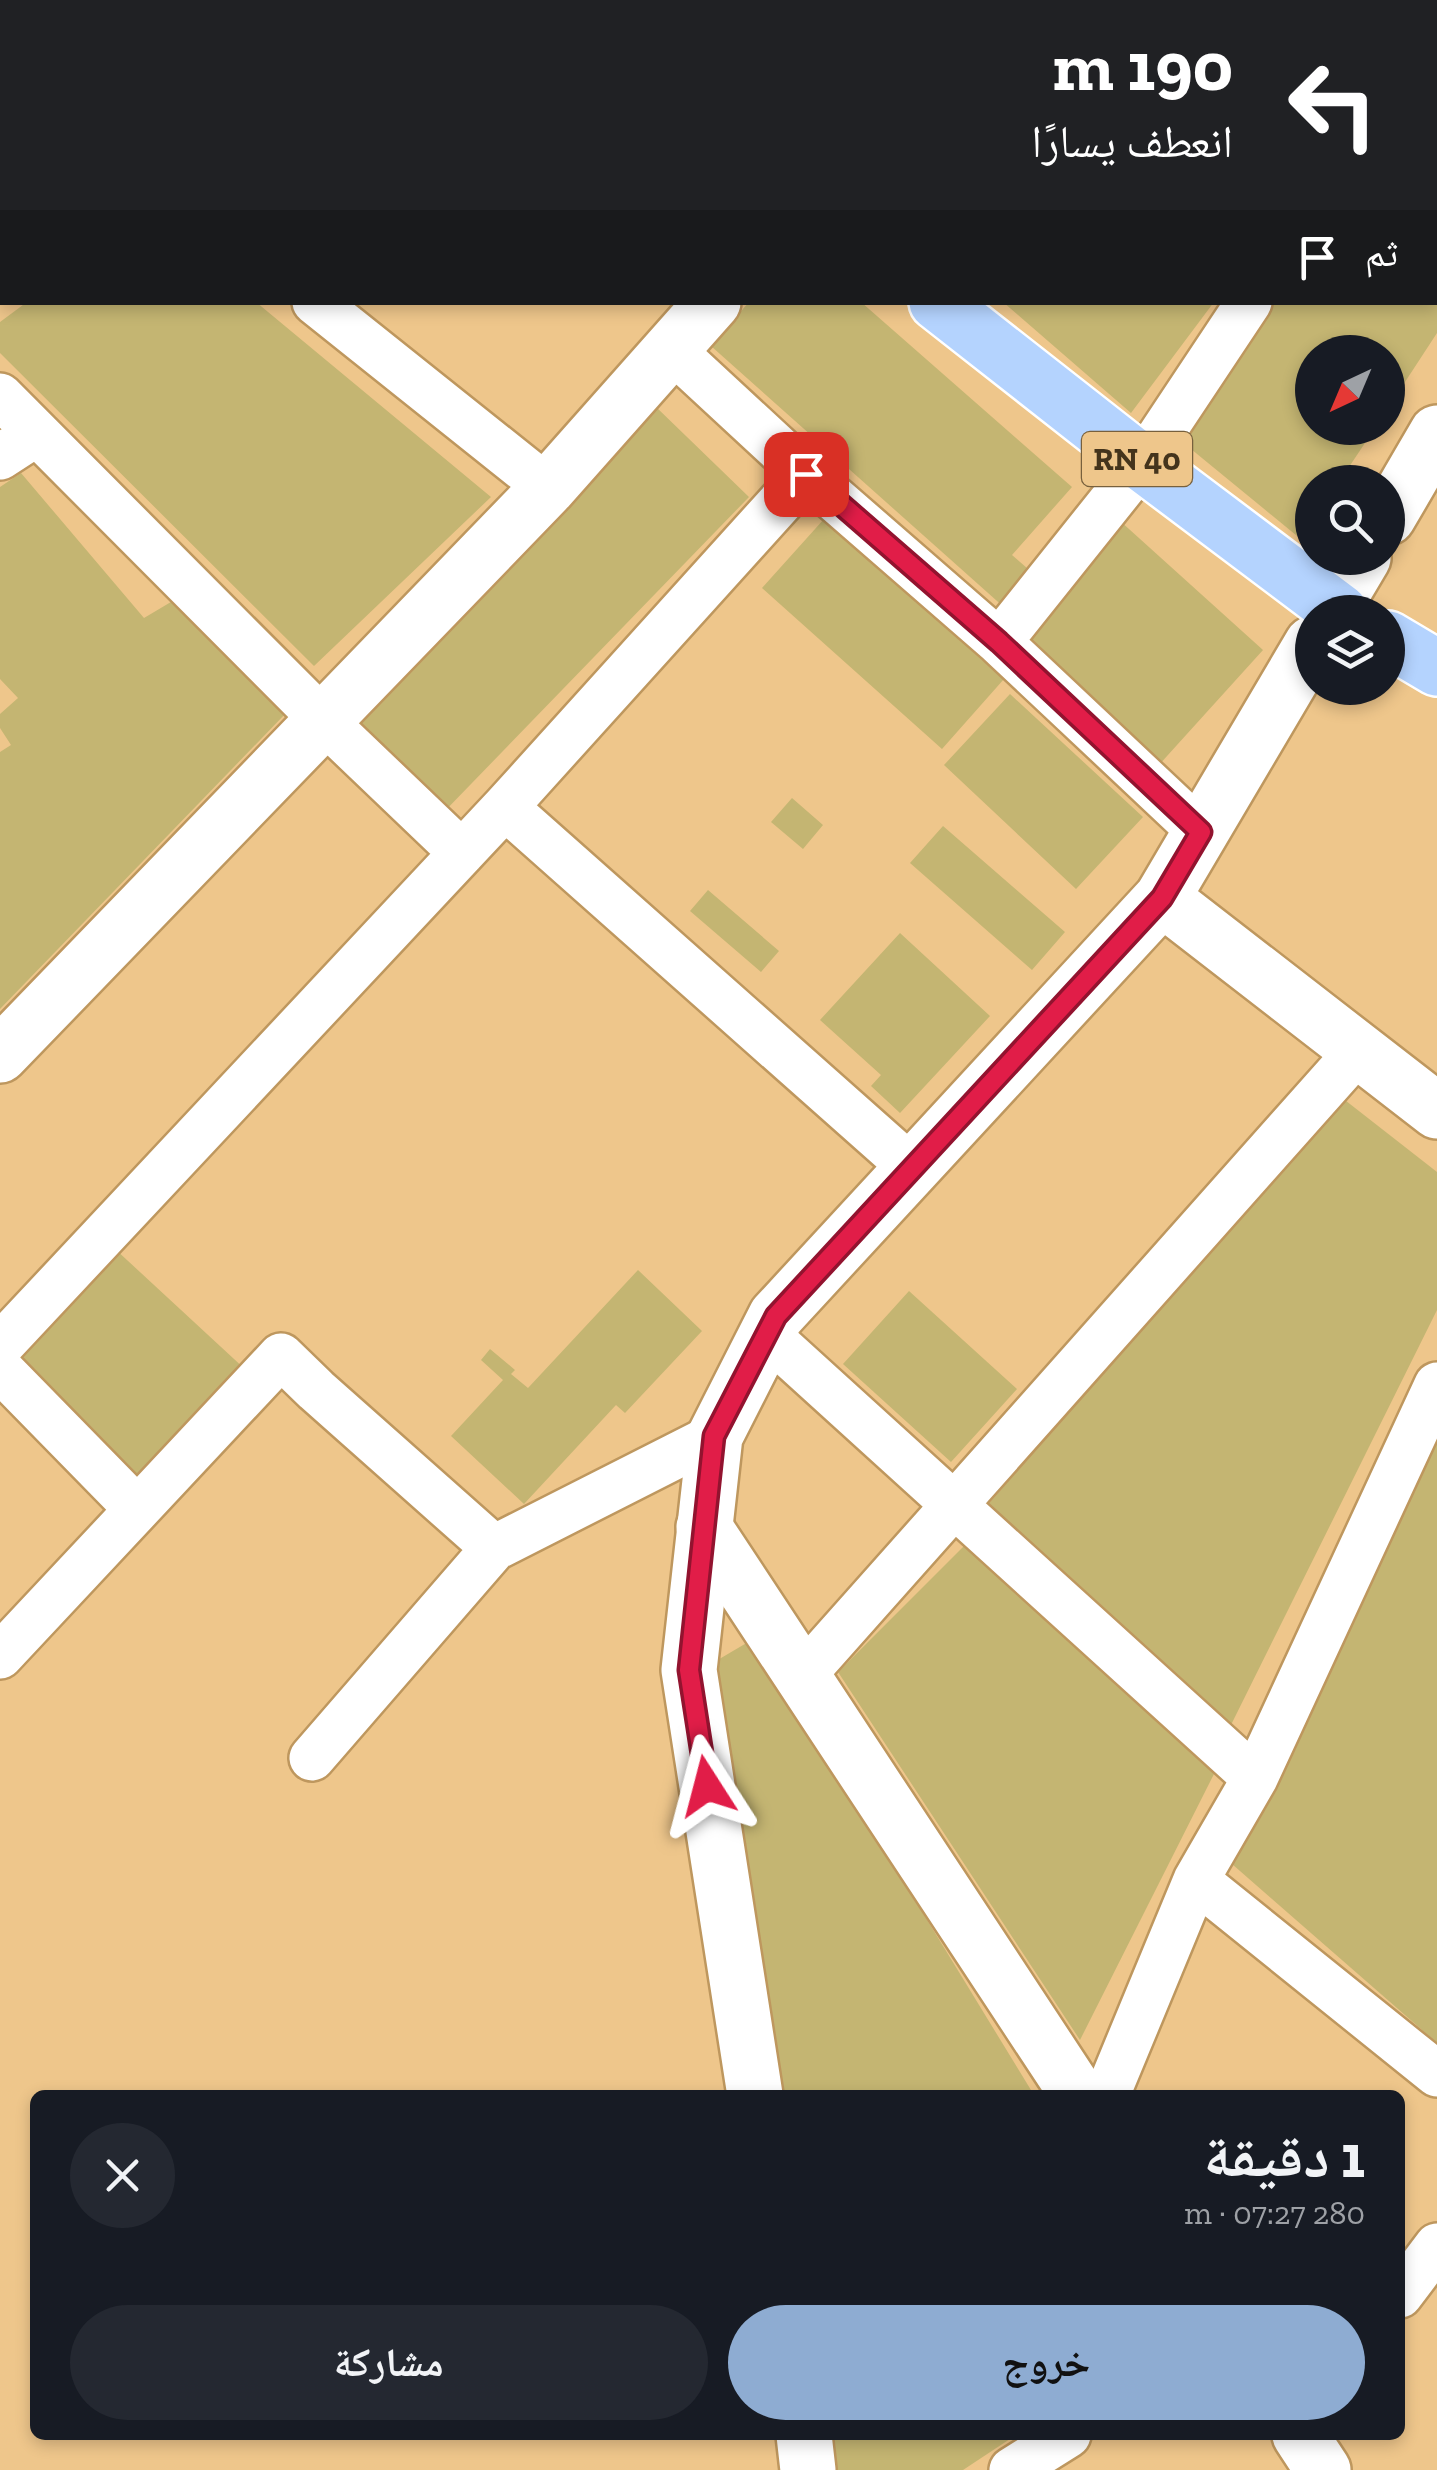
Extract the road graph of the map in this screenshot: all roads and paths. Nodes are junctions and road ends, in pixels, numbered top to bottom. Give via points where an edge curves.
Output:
1 (320, 305) edge
2 (710, 305) edge
3 (941, 305) edge
4 (1247, 305) edge
5 (670, 349) junction
6 (0, 396) edge
7 (1437, 433) edge
8 (18, 445) edge
9 (1142, 464) junction
10 (806, 474) junction
11 (548, 488) junction
12 (1405, 488) edge
13 (1300, 595) edge
14 (999, 642) junction
15 (1405, 650) edge
16 (1437, 668) edge
17 (1295, 676) edge
18 (324, 721) junction
19 (505, 807) junction
20 (1201, 832) junction
21 (462, 854) junction
22 (1162, 898) junction
23 (1358, 1051) junction
24 (0, 1055) edge
25 (1437, 1111) edge
26 (912, 1168) junction
27 (766, 1334) junction
28 (0, 1346) edge
29 (0, 1369) edge
30 (1437, 1385) edge
31 (714, 1436) junction
32 (954, 1505) junction
33 (137, 1509) junction
34 (704, 1526) junction
35 (494, 1548) junction
36 (0, 1656) edge
37 (802, 1676) junction
38 (312, 1758) dead end
39 (1255, 1778) junction
40 (1196, 1880) junction
41 (1437, 2074) edge
42 (755, 2090) edge
43 (1075, 2090) edge
44 (1109, 2090) edge
45 (1437, 2246) edge
46 (1405, 2288) edge
47 (805, 2440) edge
48 (1060, 2440) edge
49 (1303, 2440) edge
50 (808, 2470) edge
51 (1012, 2470) edge
52 (1323, 2470) edge

1 - 11 street
2 - 5 street
3 - 9 main road, RN 40
4 - 9 street
5 - 10 street
5 - 11 street
6 - 8 street
7 - 12 street
8 - 18 street
9 - 13 main road, RN 40
9 - 14 street
10 - 14 street
10 - 19 street
11 - 18 street
14 - 20 street
15 - 16 main road
17 - 20 street
18 - 21 street
18 - 24 street
19 - 21 street
19 - 26 street
20 - 22 street
21 - 28 street
22 - 23 street
22 - 26 street
23 - 25 street
23 - 32 street
26 - 27 street
27 - 31 street
27 - 32 street
29 - 33 street
30 - 39 street
31 - 34 street
31 - 35 street
32 - 37 street
32 - 39 street
33 - 35 street via 282,1356
33 - 36 street
34 - 37 street
34 - 42 street via 689,1670
35 - 38 street
37 - 43 street
39 - 40 street
40 - 41 street
40 - 44 street
45 - 46 street
47 - 50 street
48 - 51 street
49 - 52 street

